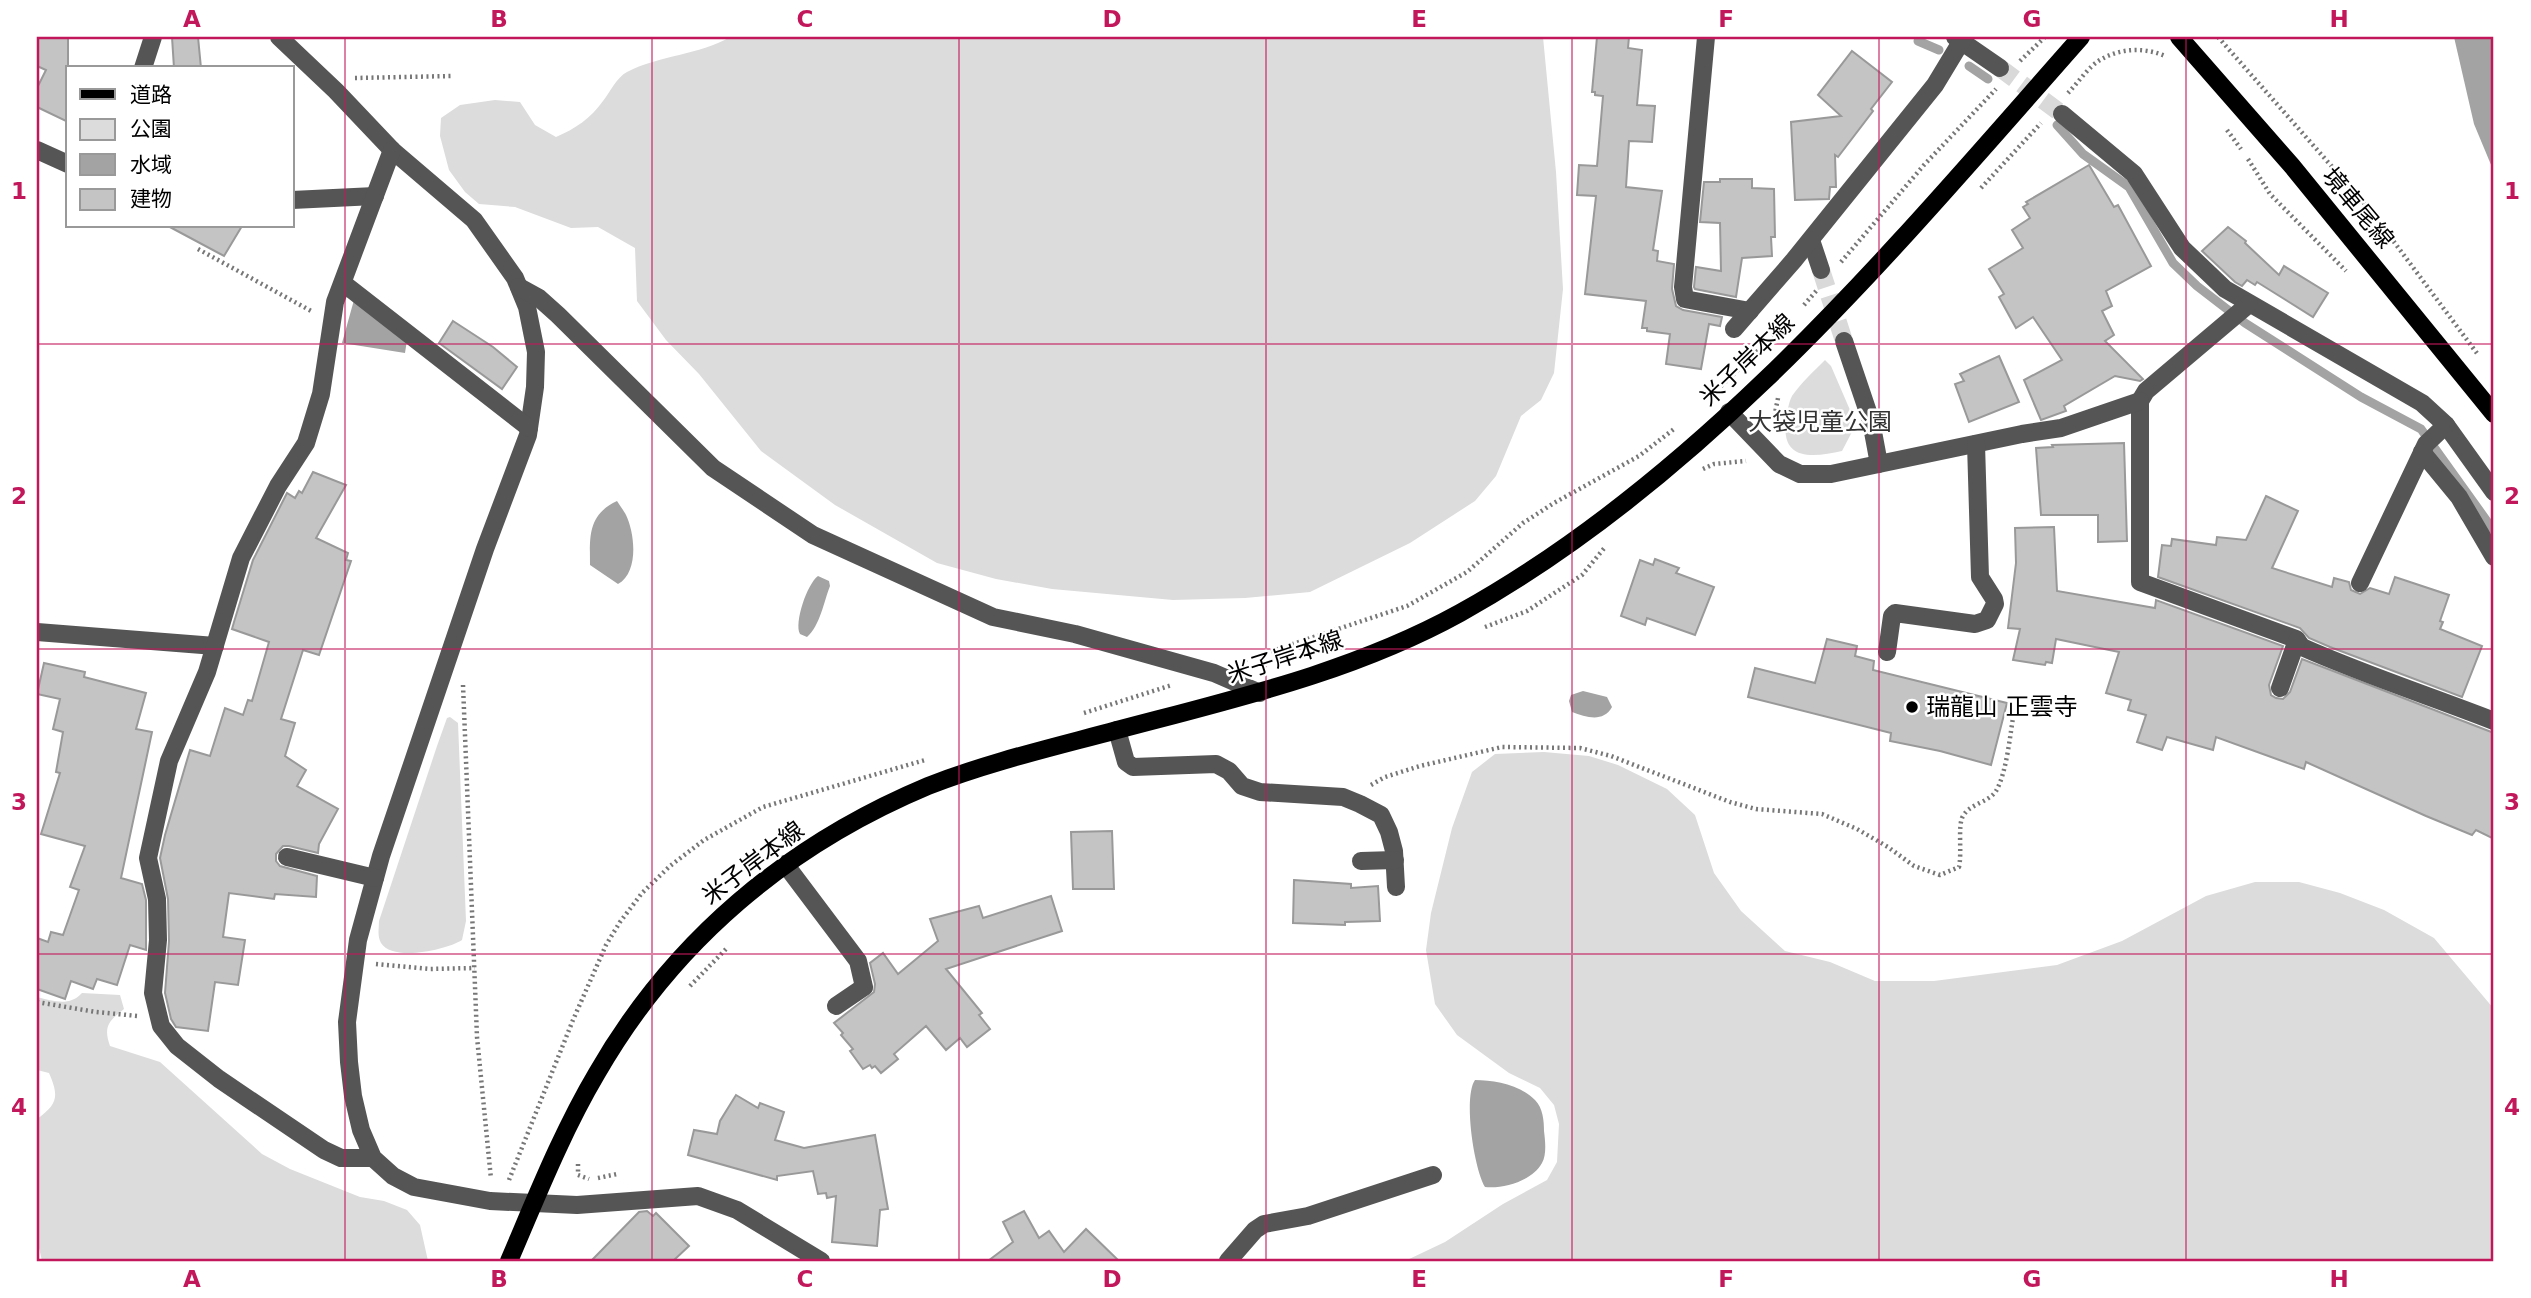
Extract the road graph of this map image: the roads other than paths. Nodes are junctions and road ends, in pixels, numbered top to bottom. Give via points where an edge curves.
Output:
1 (153, 37) edge
2 (279, 37) edge
3 (1706, 37) edge
4 (2081, 37) edge
5 (2179, 37) edge
6 (1960, 38) edge
7 (144, 66) edge
8 (2000, 68) tunnel mouth
9 (2062, 107) tunnel mouth
10 (37, 150) edge
11 (392, 150) junction
12 (66, 162) edge
13 (375, 195) junction
14 (294, 200) edge
15 (1811, 240) junction
16 (1825, 275) tunnel mouth
17 (343, 283) junction
18 (519, 286) junction
19 (1750, 311) junction
20 (2241, 311) junction
21 (1734, 330) dead end
22 (1844, 341) tunnel mouth
23 (2140, 401) junction
24 (1729, 412) junction
25 (2494, 414) edge
26 (529, 428) junction
27 (2432, 439) junction
28 (1976, 443) junction
29 (1879, 464) junction
30 (2494, 492) edge
31 (2494, 557) edge
32 (2360, 583) dead end
33 (37, 632) edge
34 (2297, 640) junction
35 (215, 646) junction
36 (1887, 652) dead end
37 (2280, 688) dead end
38 (1260, 693) junction
39 (2494, 721) edge
40 (1116, 730) junction
41 (287, 857) dead end
42 (1395, 860) junction
43 (1361, 861) dead end
44 (785, 864) junction
45 (375, 878) junction
46 (1396, 887) dead end
47 (836, 1006) dead end
48 (373, 1158) junction
49 (1433, 1175) dead end
50 (534, 1204) junction
51 (509, 1261) edge
52 (821, 1261) edge
53 (1228, 1261) edge

1 - 7 street
2 - 11 street
3 - 19 street via 1683,287 1685,299
4 - 24 main road, 米子岸本線 via 1920,220 1779,367
5 - 25 main road, 境車尾線 via 2292,166
6 - 8 street
6 - 15 street via 1935,85
9 - 20 street via 2134,174 2182,248
10 - 12 street
11 - 13 street
11 - 18 street via 474,220
13 - 14 street
13 - 17 street
15 - 16 street
15 - 19 street
17 - 26 street
17 - 35 street via 335,302 321,394 306,443 241,558
18 - 26 street via 536,352
18 - 38 street via 558,314 713,468 813,535 993,617 1075,634 1214,673
19 - 21 street
20 - 23 street
20 - 27 street via 2422,403
22 - 29 street via 1871,421
23 - 28 street via 2061,428
23 - 34 street via 2140,582
24 - 29 street via 1779,464 1800,474 1831,474
24 - 38 main road, 米子岸本線 via 1606,519 1521,577 1419,634 1346,665
26 - 45 street
27 - 30 street
27 - 31 street via 2459,498
27 - 32 street
28 - 29 street
28 - 36 street via 1980,577 1994,599 1992,612 1987,620 1975,624 1895,613
33 - 35 street
34 - 37 street
34 - 39 street via 2302,647 2362,673
35 - 48 street via 169,761 148,858 157,899 153,993 161,1026 177,1046 219,1079 324,1150 341,1158
38 - 40 main road, 米子岸本線
40 - 42 street via 1126,762 1133,768 1216,764 1242,786 1260,792 1350,799 1381,815
40 - 44 main road, 米子岸本線 via 932,785 836,832
41 - 45 street
42 - 43 street
42 - 46 street
44 - 47 street via 858,961 864,987
44 - 50 main road, 米子岸本線 via 718,919 650,993 596,1074
45 - 48 street via 354,962 347,1022 353,1096
48 - 50 street via 414,1187
49 - 53 street via 1308,1216 1264,1224
50 - 51 main road, 米子岸本線
50 - 52 street via 698,1196 737,1210

